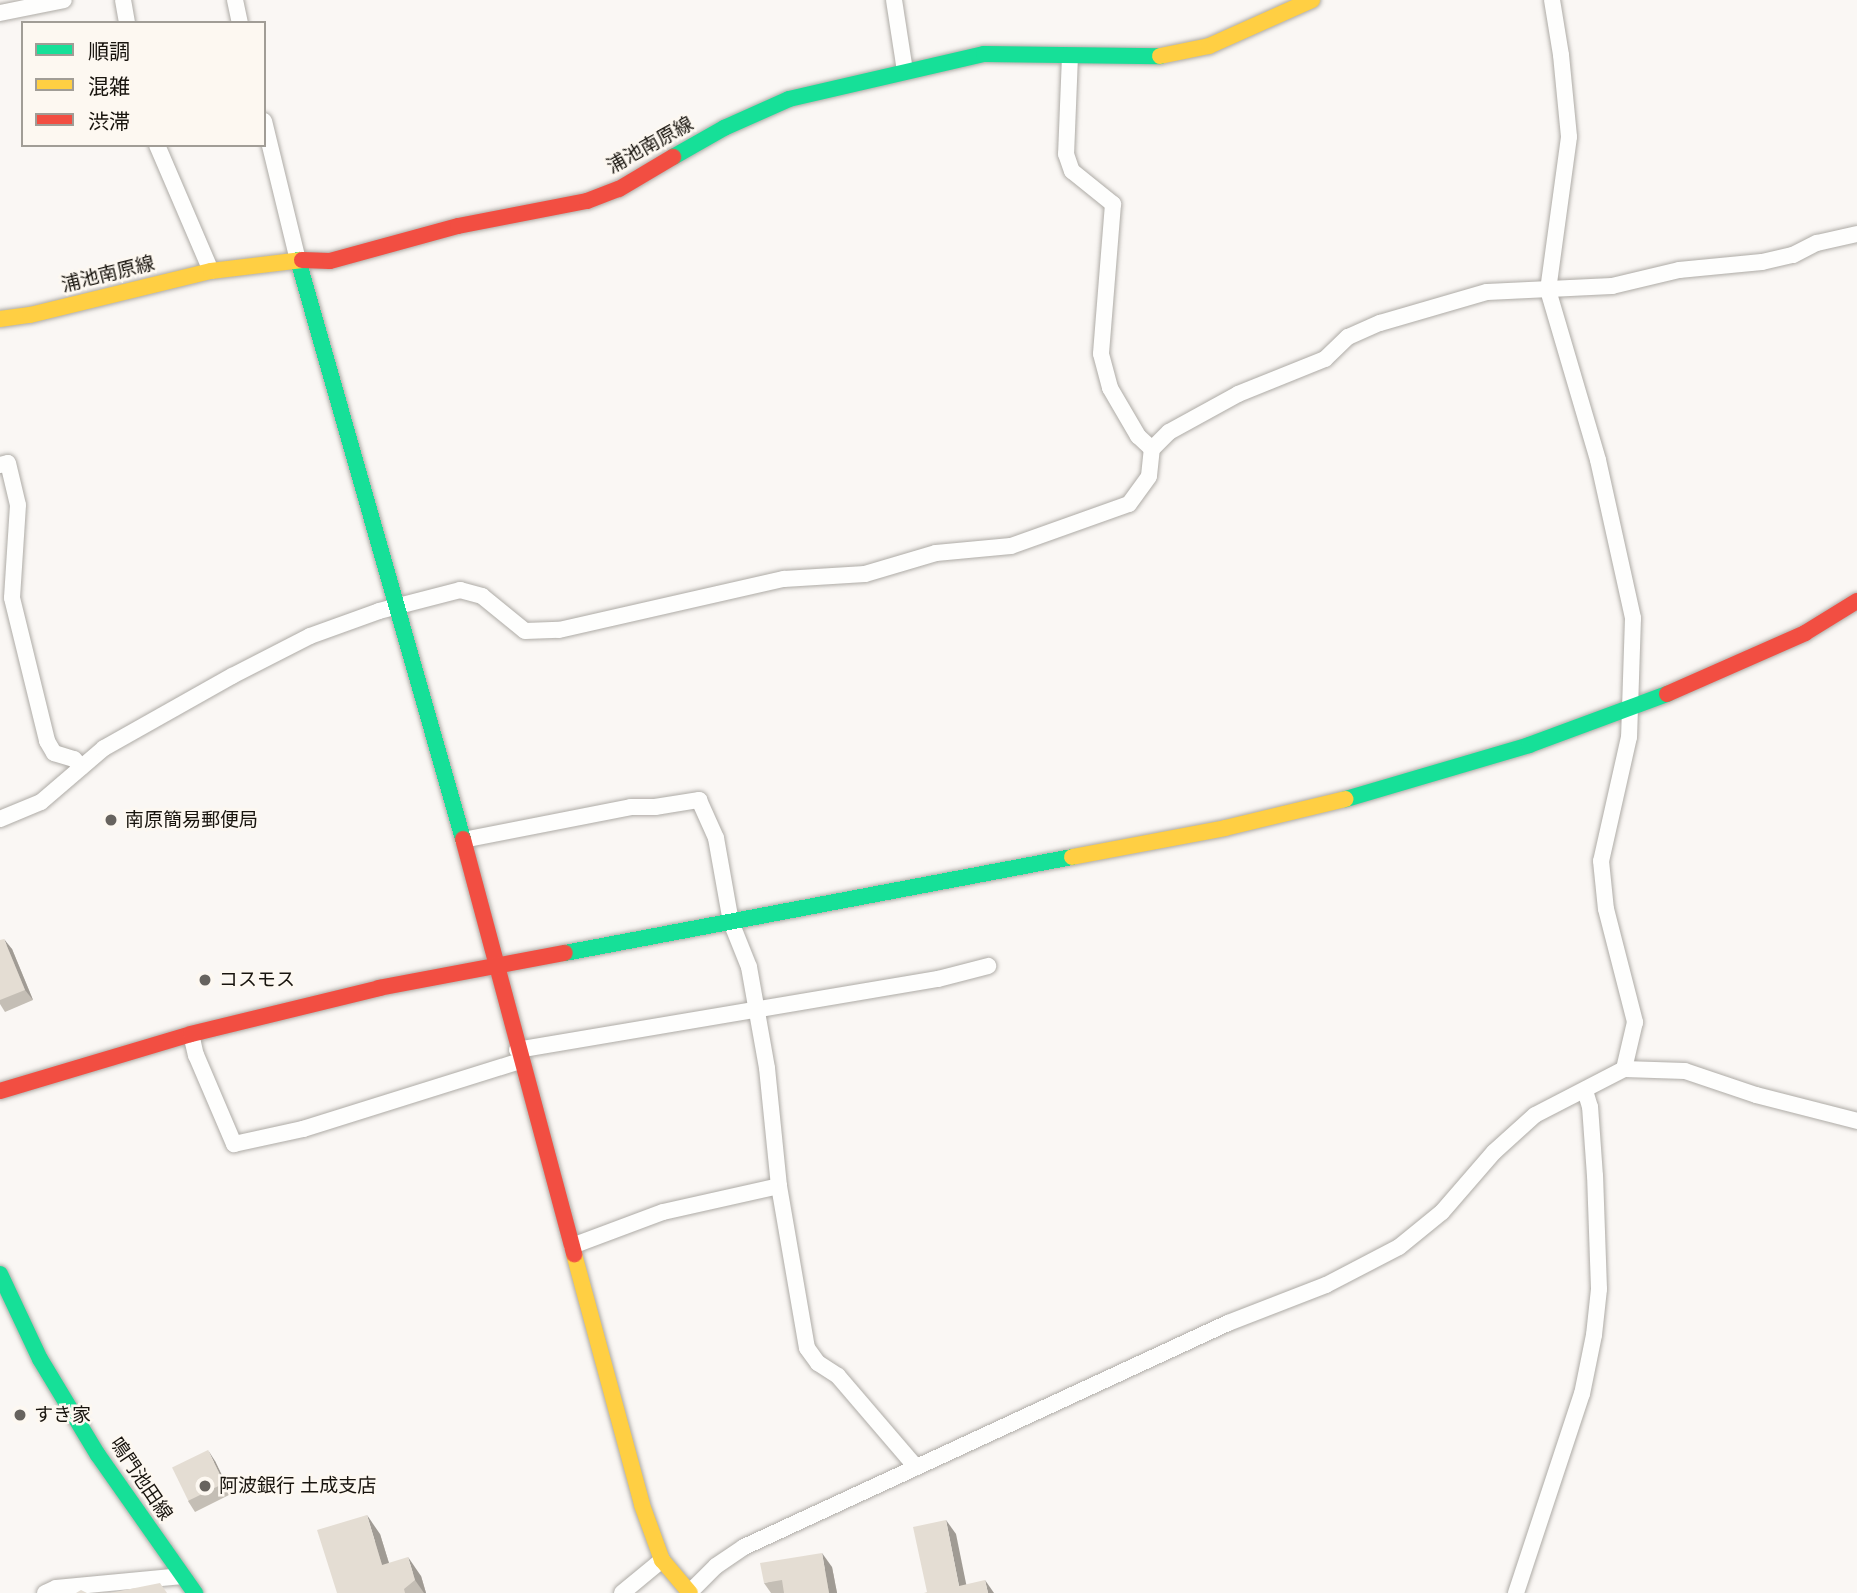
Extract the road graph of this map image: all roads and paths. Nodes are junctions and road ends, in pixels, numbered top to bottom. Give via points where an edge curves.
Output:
1 (64, 0) edge
2 (123, 0) edge
3 (235, 0) edge
4 (894, 0) edge
5 (1312, 0) edge
6 (1552, 0) edge
7 (1292, 4) edge
8 (0, 13) edge
9 (127, 21) edge
10 (240, 21) edge
11 (1070, 56) junction
12 (905, 71) junction
13 (266, 129) edge
14 (158, 147) edge
15 (1857, 234) edge
16 (298, 260) junction
17 (211, 271) junction
18 (1548, 290) junction
19 (0, 318) edge
20 (1152, 449) junction
21 (0, 465) edge
22 (1857, 601) edge
23 (396, 607) junction
24 (1631, 708) junction
25 (81, 767) junction
26 (0, 819) edge
27 (463, 840) junction
28 (731, 922) junction
29 (494, 965) junction
30 (988, 966) dead end
31 (757, 1008) junction
32 (191, 1034) junction
33 (518, 1056) junction
34 (1624, 1069) junction
35 (0, 1091) edge
36 (1585, 1091) junction
37 (1857, 1121) edge
38 (779, 1186) junction
39 (572, 1246) junction
40 (0, 1275) edge
41 (916, 1467) junction
42 (662, 1560) junction
43 (182, 1576) junction
44 (697, 1590) edge
45 (45, 1593) edge
46 (195, 1593) edge
47 (622, 1593) edge
48 (1516, 1593) edge

1 - 8 street
2 - 9 street
3 - 10 street
4 - 12 street
5 - 7 street, 浦池南原線
6 - 18 street via 1569,137
7 - 11 street, 浦池南原線 via 1209,46 1167,56
11 - 12 street, 浦池南原線 via 984,54
11 - 20 street via 1066,154 1072,171 1113,204 1101,354 1110,388 1138,436
12 - 16 street, 浦池南原線 via 789,99 724,128 619,189 587,201 458,226 330,261
13 - 16 street
14 - 17 street
15 - 18 street via 1762,262 1679,270 1612,286
16 - 17 street, 浦池南原線
16 - 23 street
17 - 19 street, 浦池南原線 via 30,315
18 - 20 street via 1487,292 1380,323 1348,337 1325,359 1238,394 1168,432
18 - 24 street via 1598,460 1633,618
20 - 23 street via 1149,476 1129,504 1012,546 936,553 865,574 784,579 559,630 525,631 482,596 460,590
21 - 25 street via 8,463 18,505 12,598 47,741 54,753 74,759
22 - 24 street via 1805,633
23 - 25 street via 310,636 104,748
23 - 27 street
24 - 28 street via 1432,776 1225,828
24 - 34 street via 1629,737 1601,861 1606,909 1635,1022
25 - 26 street via 41,802
27 - 28 street via 631,807 699,800 716,838
27 - 29 street
28 - 29 street
28 - 31 street via 749,967
29 - 32 street via 280,1010
29 - 33 street
30 - 31 street via 938,979
31 - 33 street
31 - 38 street
32 - 33 street via 234,1144 303,1129
32 - 35 street
33 - 39 street
34 - 36 street
34 - 37 street via 1685,1071
36 - 41 street via 1535,1115 1494,1152 1442,1212 1399,1247 1326,1285 1228,1323
36 - 48 street via 1595,1176 1599,1289 1594,1335 1582,1394
38 - 39 street via 663,1212
38 - 41 street via 807,1348 818,1363 838,1376
39 - 42 street via 642,1504
40 - 43 street, 鳴門池田線 via 40,1359 98,1455
41 - 44 street via 744,1547
42 - 44 street
42 - 47 street
43 - 45 street via 56,1588
43 - 46 street, 鳴門池田線

